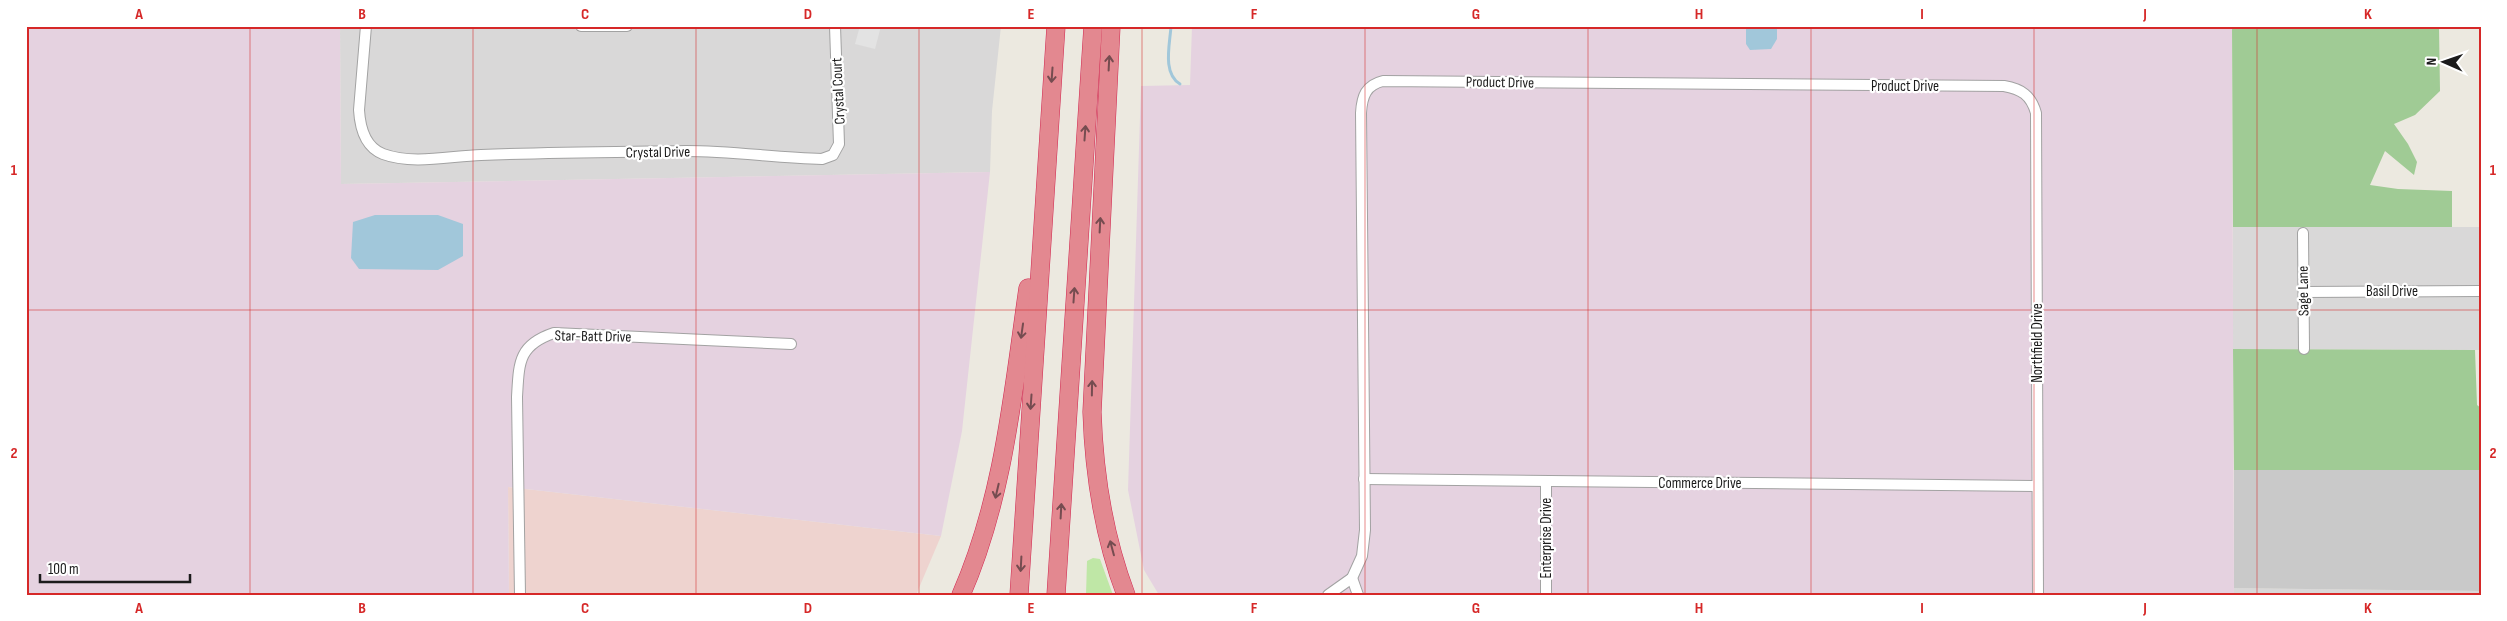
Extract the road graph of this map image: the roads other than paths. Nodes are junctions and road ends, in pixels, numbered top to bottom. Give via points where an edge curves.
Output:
1 (366, 26) edge
2 (581, 26) edge
3 (627, 26) edge
4 (835, 26) edge
5 (1056, 26) edge
6 (1093, 26) edge
7 (1110, 26) edge
8 (596, 27) edge
9 (2026, 94) joint
10 (833, 155) joint
11 (1047, 161) junction
12 (2303, 233) dead end
13 (2481, 291) edge
14 (2304, 292) junction
15 (791, 344) dead end
16 (2304, 349) dead end
17 (1364, 480) junction
18 (1546, 482) junction
19 (2037, 486) junction
20 (1352, 578) junction
21 (520, 595) edge
22 (962, 595) edge
23 (1019, 595) edge
24 (1056, 595) edge
25 (1126, 595) edge
26 (1328, 595) edge
27 (1358, 595) edge
28 (1546, 595) edge
29 (2038, 595) edge

1 - 10 street, Crystal Drive via 360,123 372,146 397,158 687,152 741,152 822,159
2 - 8 street
3 - 8 street
4 - 10 street, Crystal Court via 840,130 839,144
5 -> 11 highway
24 -> 6 highway
25 -> 7 highway via 1103,512 1092,412
9 - 17 street, Product Drive via 2004,86 1374,83 1364,94 1361,113
9 - 19 street, Northfield Drive via 2036,113
11 -> 22 highway via 997,488 983,539
11 -> 23 highway
12 - 14 street, Sage Lane
13 - 14 street, Basil Drive
14 - 16 street, Sage Lane
15 - 21 street, Star-Batt Drive via 554,333 538,338 528,347 521,360 518,392
17 - 18 street, Commerce Drive
17 - 20 street, Product Drive via 1362,556
18 - 19 street, Commerce Drive
18 - 28 street, Enterprise Drive
19 - 29 street, Northfield Drive
20 - 26 street
20 - 27 street

